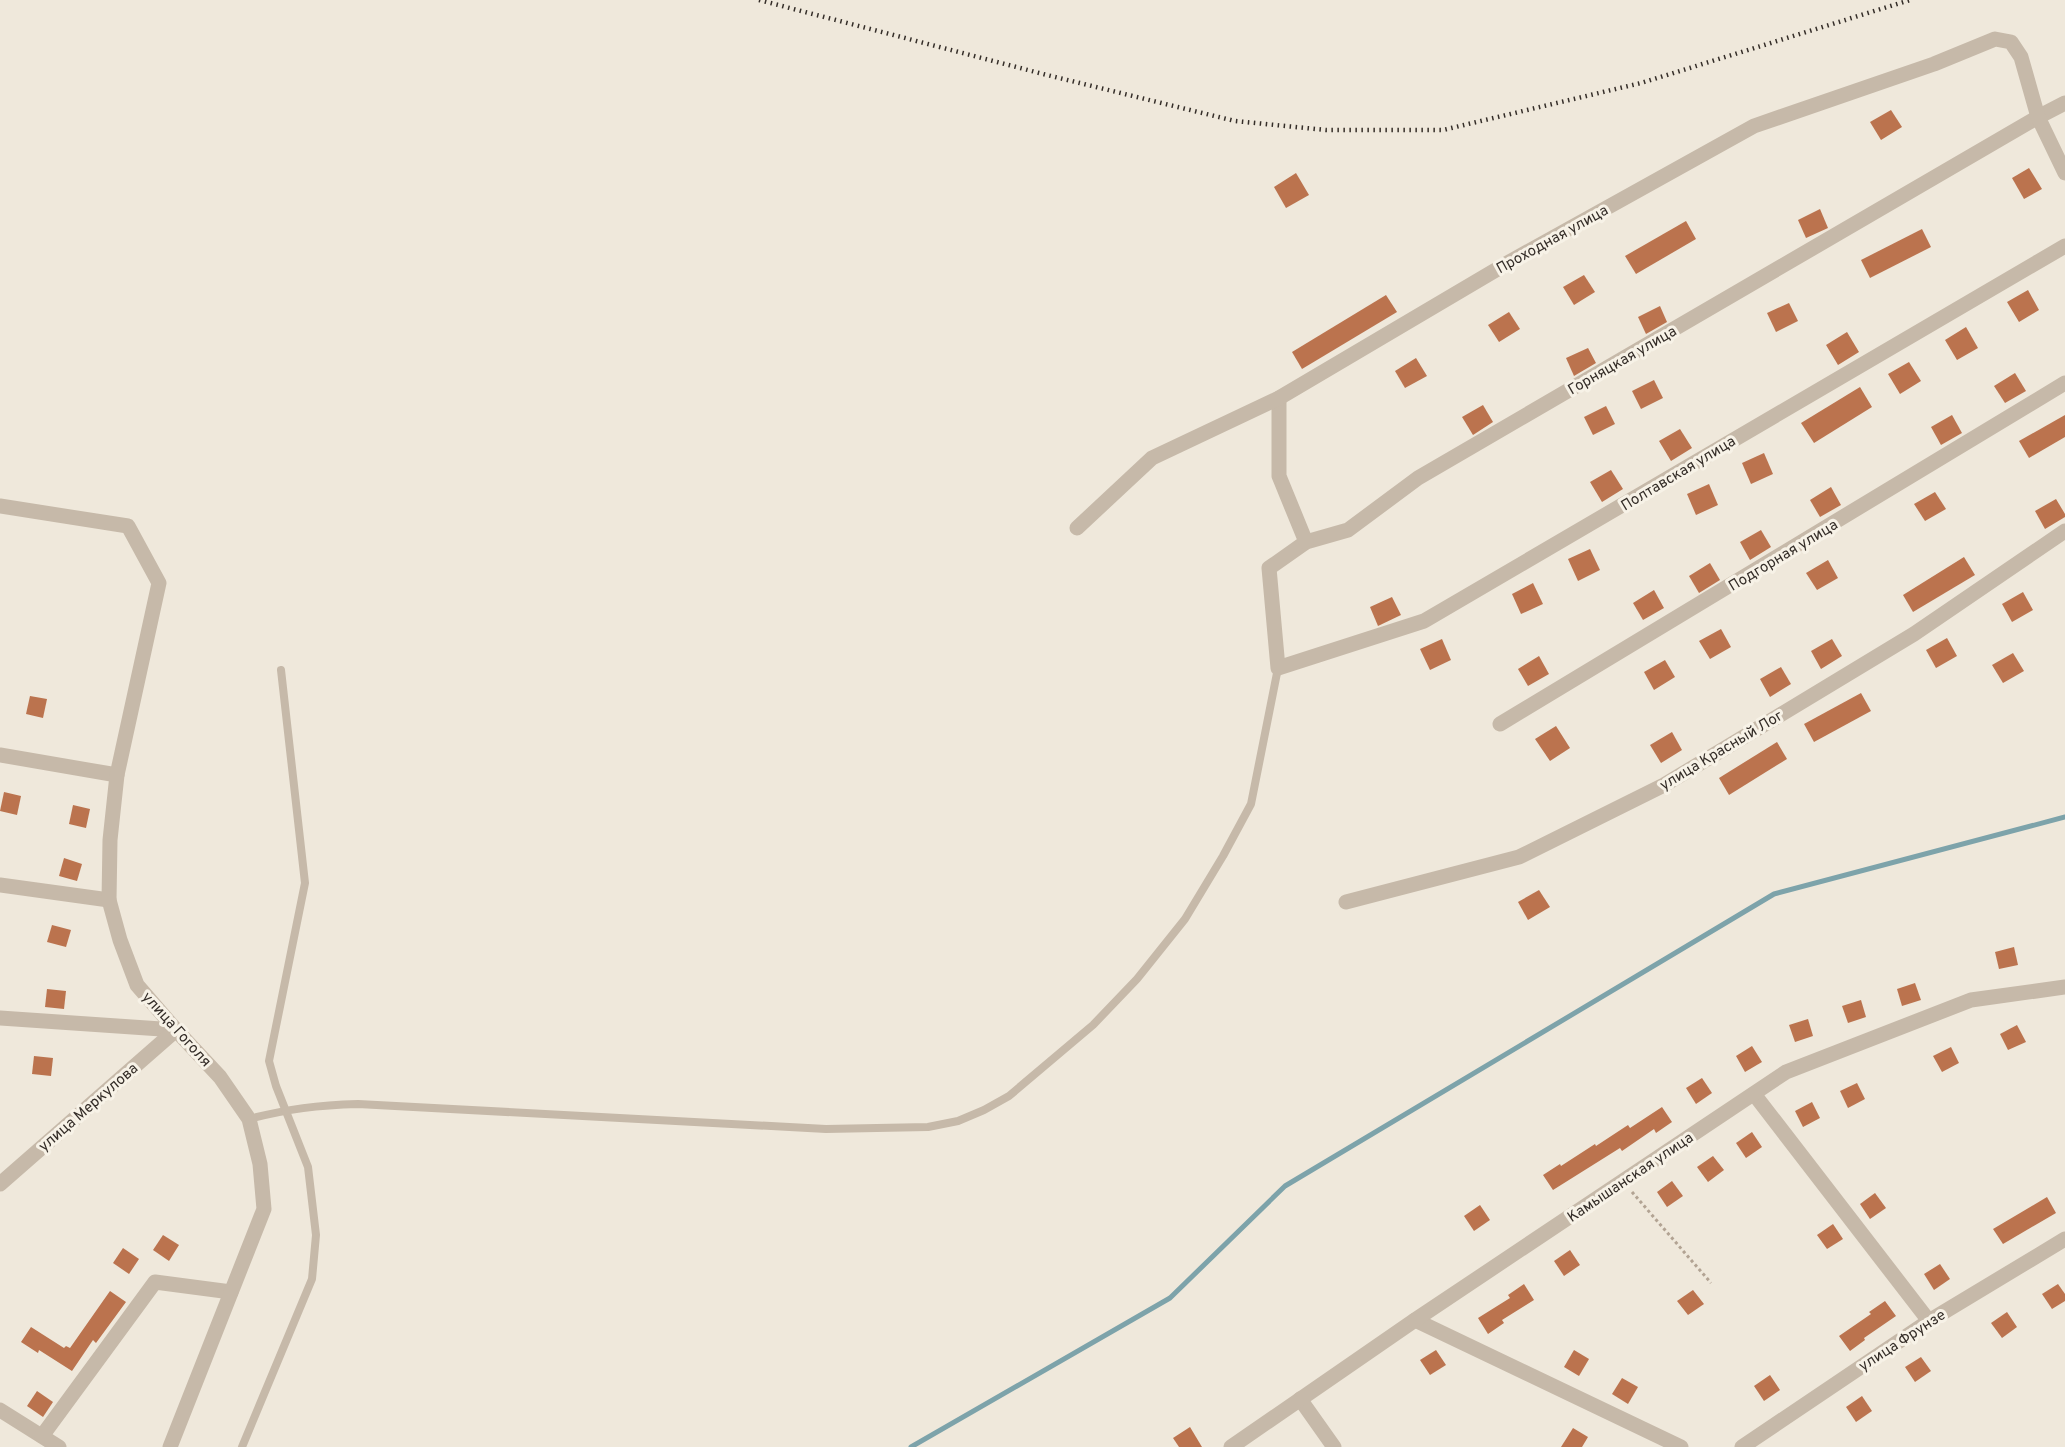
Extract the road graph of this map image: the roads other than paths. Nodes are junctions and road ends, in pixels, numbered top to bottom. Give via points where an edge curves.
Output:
1 (2065, 103) edge
2 (2038, 117) junction
3 (2065, 173) edge
4 (2065, 246) edge
5 (2065, 383) edge
6 (1279, 398) junction
7 (0, 506) edge
8 (1077, 528) dead end
9 (2065, 531) edge
10 (1306, 542) junction
11 (1278, 668) junction
12 (281, 670) dead end
13 (1500, 724) dead end
14 (0, 755) edge
15 (117, 775) junction
16 (0, 885) edge
17 (109, 900) junction
18 (1346, 902) dead end
19 (2065, 987) edge
20 (0, 1018) edge
21 (176, 1030) junction
22 (1754, 1094) junction
23 (286, 1110) junction
24 (249, 1119) junction
25 (0, 1184) edge
26 (2065, 1239) edge
27 (231, 1292) junction
28 (1414, 1320) junction
29 (1929, 1321) junction
30 (1300, 1399) junction
31 (0, 1410) edge
32 (42, 1436) junction
33 (59, 1447) edge
34 (170, 1447) edge
35 (242, 1447) edge
36 (1231, 1447) edge
37 (1334, 1447) edge
38 (1682, 1447) edge
39 (1742, 1447) edge

1 - 2 street, Горняцкая улица
2 - 3 street
2 - 6 street, Проходная улица via 2021,57 2011,42 1995,39 1754,126 1511,261
2 - 10 street, Горняцкая улица via 1418,478 1348,530
4 - 11 street, Полтавская улица via 1424,621
5 - 13 street, Подгорная улица
6 - 8 street, Проходная улица via 1152,458
6 - 10 street via 1279,476
7 - 15 street, улица Гоголя via 128,526 159,583
9 - 18 street, улица Красный Лог via 1914,634 1664,785 1519,857
10 - 11 street, Горняцкая улица via 1269,568
11 - 23 lane via 1251,804 1185,919 1137,979 1092,1026 1009,1096 984,1110 928,1127 826,1129 378,1105 320,1105
12 - 23 lane via 305,883 269,1061
14 - 15 street
15 - 17 street, улица Гоголя
16 - 17 street
17 - 21 street, улица Гоголя via 138,985
19 - 22 street, Камышанская улица via 1971,1000 1786,1072
20 - 21 street
21 - 24 street, улица Гоголя via 220,1077
21 - 25 street, улица Меркулова
22 - 28 street, Камышанская улица
22 - 29 street
23 - 24 lane
23 - 35 lane via 308,1167 316,1235 312,1279
24 - 27 street, улица Гоголя via 260,1164 264,1209
26 - 29 street, улица Фрунзе
27 - 32 street via 155,1282
27 - 34 street, улица Гоголя
28 - 30 street, Камышанская улица
28 - 38 street
29 - 39 street, улица Фрунзе
30 - 36 street, Камышанская улица
30 - 37 street
31 - 32 street
32 - 33 street

